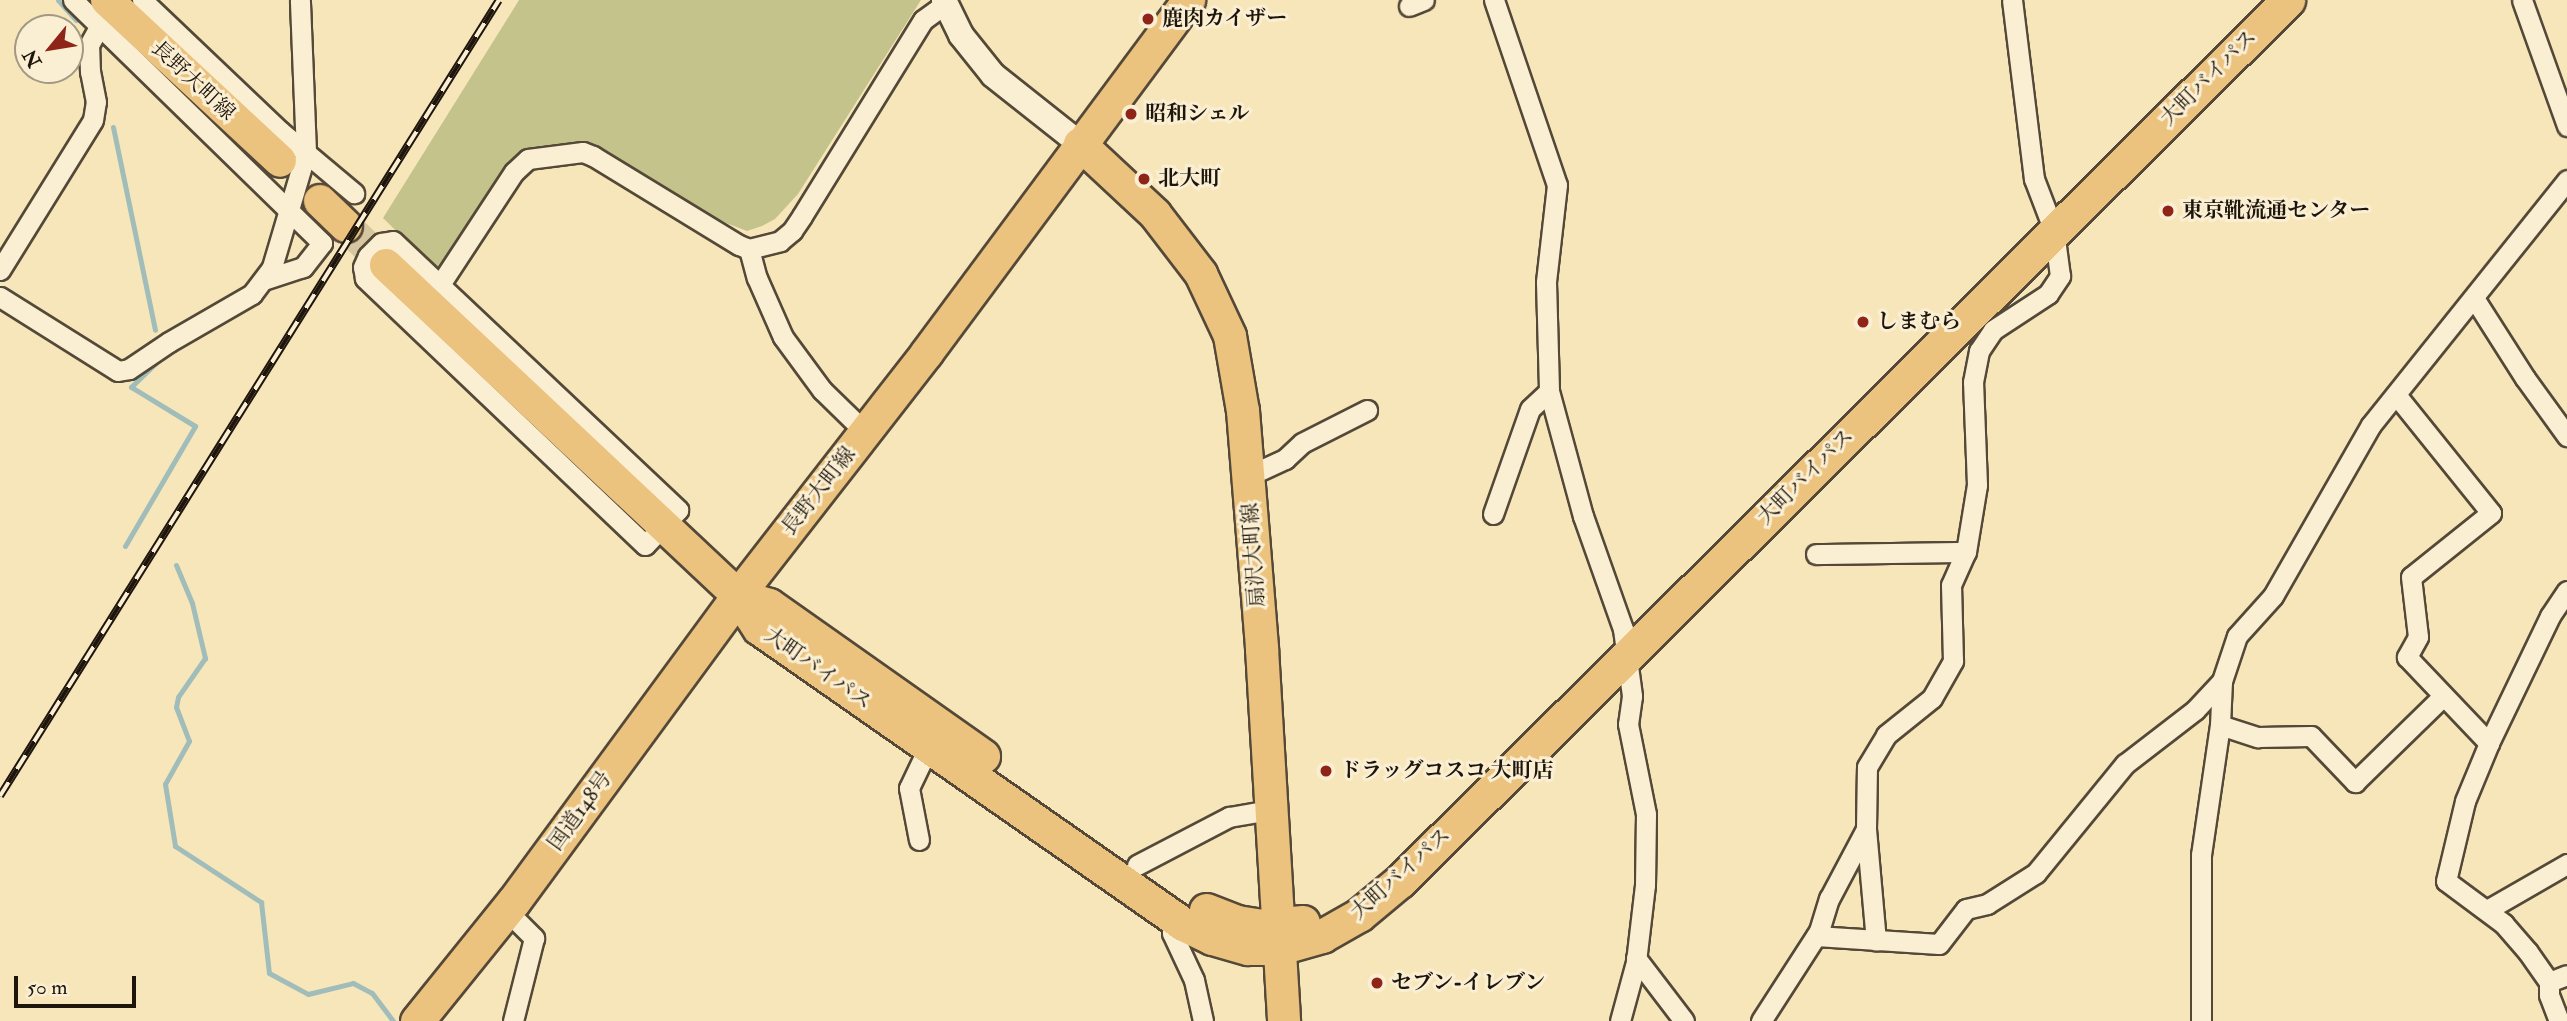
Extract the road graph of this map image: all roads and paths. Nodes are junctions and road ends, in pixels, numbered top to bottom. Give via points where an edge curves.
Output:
1 (73, 0) edge
2 (142, 0) edge
3 (300, 0) edge
4 (1189, 0) edge
5 (1494, 0) edge
6 (2012, 0) edge
7 (2259, 0) edge
8 (2288, 0) edge
9 (2522, 0) edge
10 (945, 2) edge
11 (103, 13) edge
12 (2567, 126) edge
13 (1080, 144) junction
14 (293, 157) junction
15 (2567, 180) edge
16 (354, 192) dead end
17 (320, 201) dead end
18 (289, 210) junction
19 (2050, 221) junction
20 (346, 226) tunnel mouth
21 (749, 249) junction
22 (386, 265) tunnel mouth
23 (0, 270) edge
24 (265, 279) junction
25 (440, 283) junction
26 (0, 297) edge
27 (2474, 298) junction
28 (1549, 391) junction
29 (2397, 396) junction
30 (1367, 410) dead end
31 (865, 432) junction
32 (2567, 436) edge
33 (1248, 476) junction
34 (1493, 514) dead end
35 (663, 527) junction
36 (1966, 552) junction
37 (1816, 554) dead end
38 (2567, 591) edge
39 (738, 596) junction
40 (1625, 642) junction
41 (2222, 681) junction
42 (2443, 696) junction
43 (2220, 725) junction
44 (2489, 743) junction
45 (929, 747) junction
46 (1270, 810) junction
47 (1866, 829) junction
48 (919, 840) dead end
49 (2567, 864) edge
50 (1137, 865) junction
51 (506, 910) junction
52 (2487, 910) junction
53 (1172, 916) junction
54 (1816, 936) junction
55 (1279, 937) junction
56 (1876, 941) junction
57 (1636, 958) junction
58 (2558, 979) edge
59 (417, 1021) edge
60 (513, 1021) edge
61 (1203, 1021) edge
62 (1284, 1021) edge
63 (1620, 1021) edge
64 (1684, 1021) edge
65 (1760, 1021) edge
66 (2201, 1021) edge
67 (2559, 1021) edge

1 - 11 street
2 - 14 street
3 - 14 street
4 - 13 main road, 長野大町線
5 - 28 street via 1557,185 1546,282
6 - 19 street via 2034,179
7 - 19 highway, 大町バイパス
8 - 19 highway, 大町バイパス
9 - 12 street
10 - 13 street via 961,35 993,75
10 - 21 street via 923,20 792,231 780,241
11 - 14 main road, 長野大町線
11 - 18 street
11 - 23 street via 89,45 96,102 93,120
13 - 31 main road, 長野大町線
13 - 33 main road, 扇沢大町線 via 1155,214 1201,274 1230,336
14 - 16 street
14 - 18 street
15 - 27 street
17 - 20 main road
18 - 24 street
18 - 24 street via 323,243 303,267
19 - 36 street via 2060,276 2055,288 1993,330 1979,351 1973,382 1977,485
19 - 40 highway, 大町バイパス
21 - 25 street via 583,152 528,159 514,172
21 - 31 street via 783,337 822,390
22 - 35 main road
24 - 26 street via 227,310 130,369 118,371
25 - 35 street via 678,510
25 - 35 street via 393,241 381,243 364,262 365,278 645,545
27 - 29 street
27 - 32 street
28 - 34 street via 1530,409
28 - 40 street via 1583,516
29 - 41 street via 2371,425 2273,596 2237,636
29 - 42 street via 2490,513 2411,578 2418,637 2407,657
30 - 33 street
31 - 39 main road, 長野大町線
33 - 46 main road, 扇沢大町線
35 - 39 main road
36 - 37 street
36 - 47 street via 1951,585 1953,661 1932,698 1886,735 1867,767
38 - 44 street via 2550,616
39 - 45 highway, 大町バイパス via 759,628
39 - 50 highway, 大町バイパス via 769,605
39 - 51 highway, 国道148号
40 - 55 highway, 大町バイパス via 1374,904 1322,936
40 - 57 street via 1632,696 1628,724 1646,814 1645,885
41 - 43 street
41 - 56 street via 2194,710 2125,764 2036,873 1987,904 1966,909 1939,944
42 - 43 street via 2356,782 2311,736 2258,737
42 - 44 street
43 - 66 street via 2201,855
44 - 52 street via 2465,801 2446,881
45 - 48 street via 909,788
45 - 53 highway, 大町バイパス
46 - 50 street via 1229,817
46 - 55 main road, 扇沢大町線
47 - 54 street via 1829,899
47 - 56 street
49 - 52 street
50 - 55 highway, 大町バイパス via 1211,913
51 - 59 highway, 国道148号
51 - 60 street via 534,938
52 - 58 street
53 - 55 highway, 大町バイパス via 1235,945 1261,950
53 - 61 street via 1172,933 1194,980
54 - 56 street
54 - 65 street
55 - 62 main road, 扇沢大町線
57 - 63 street
57 - 64 street
58 - 67 street via 2549,995

